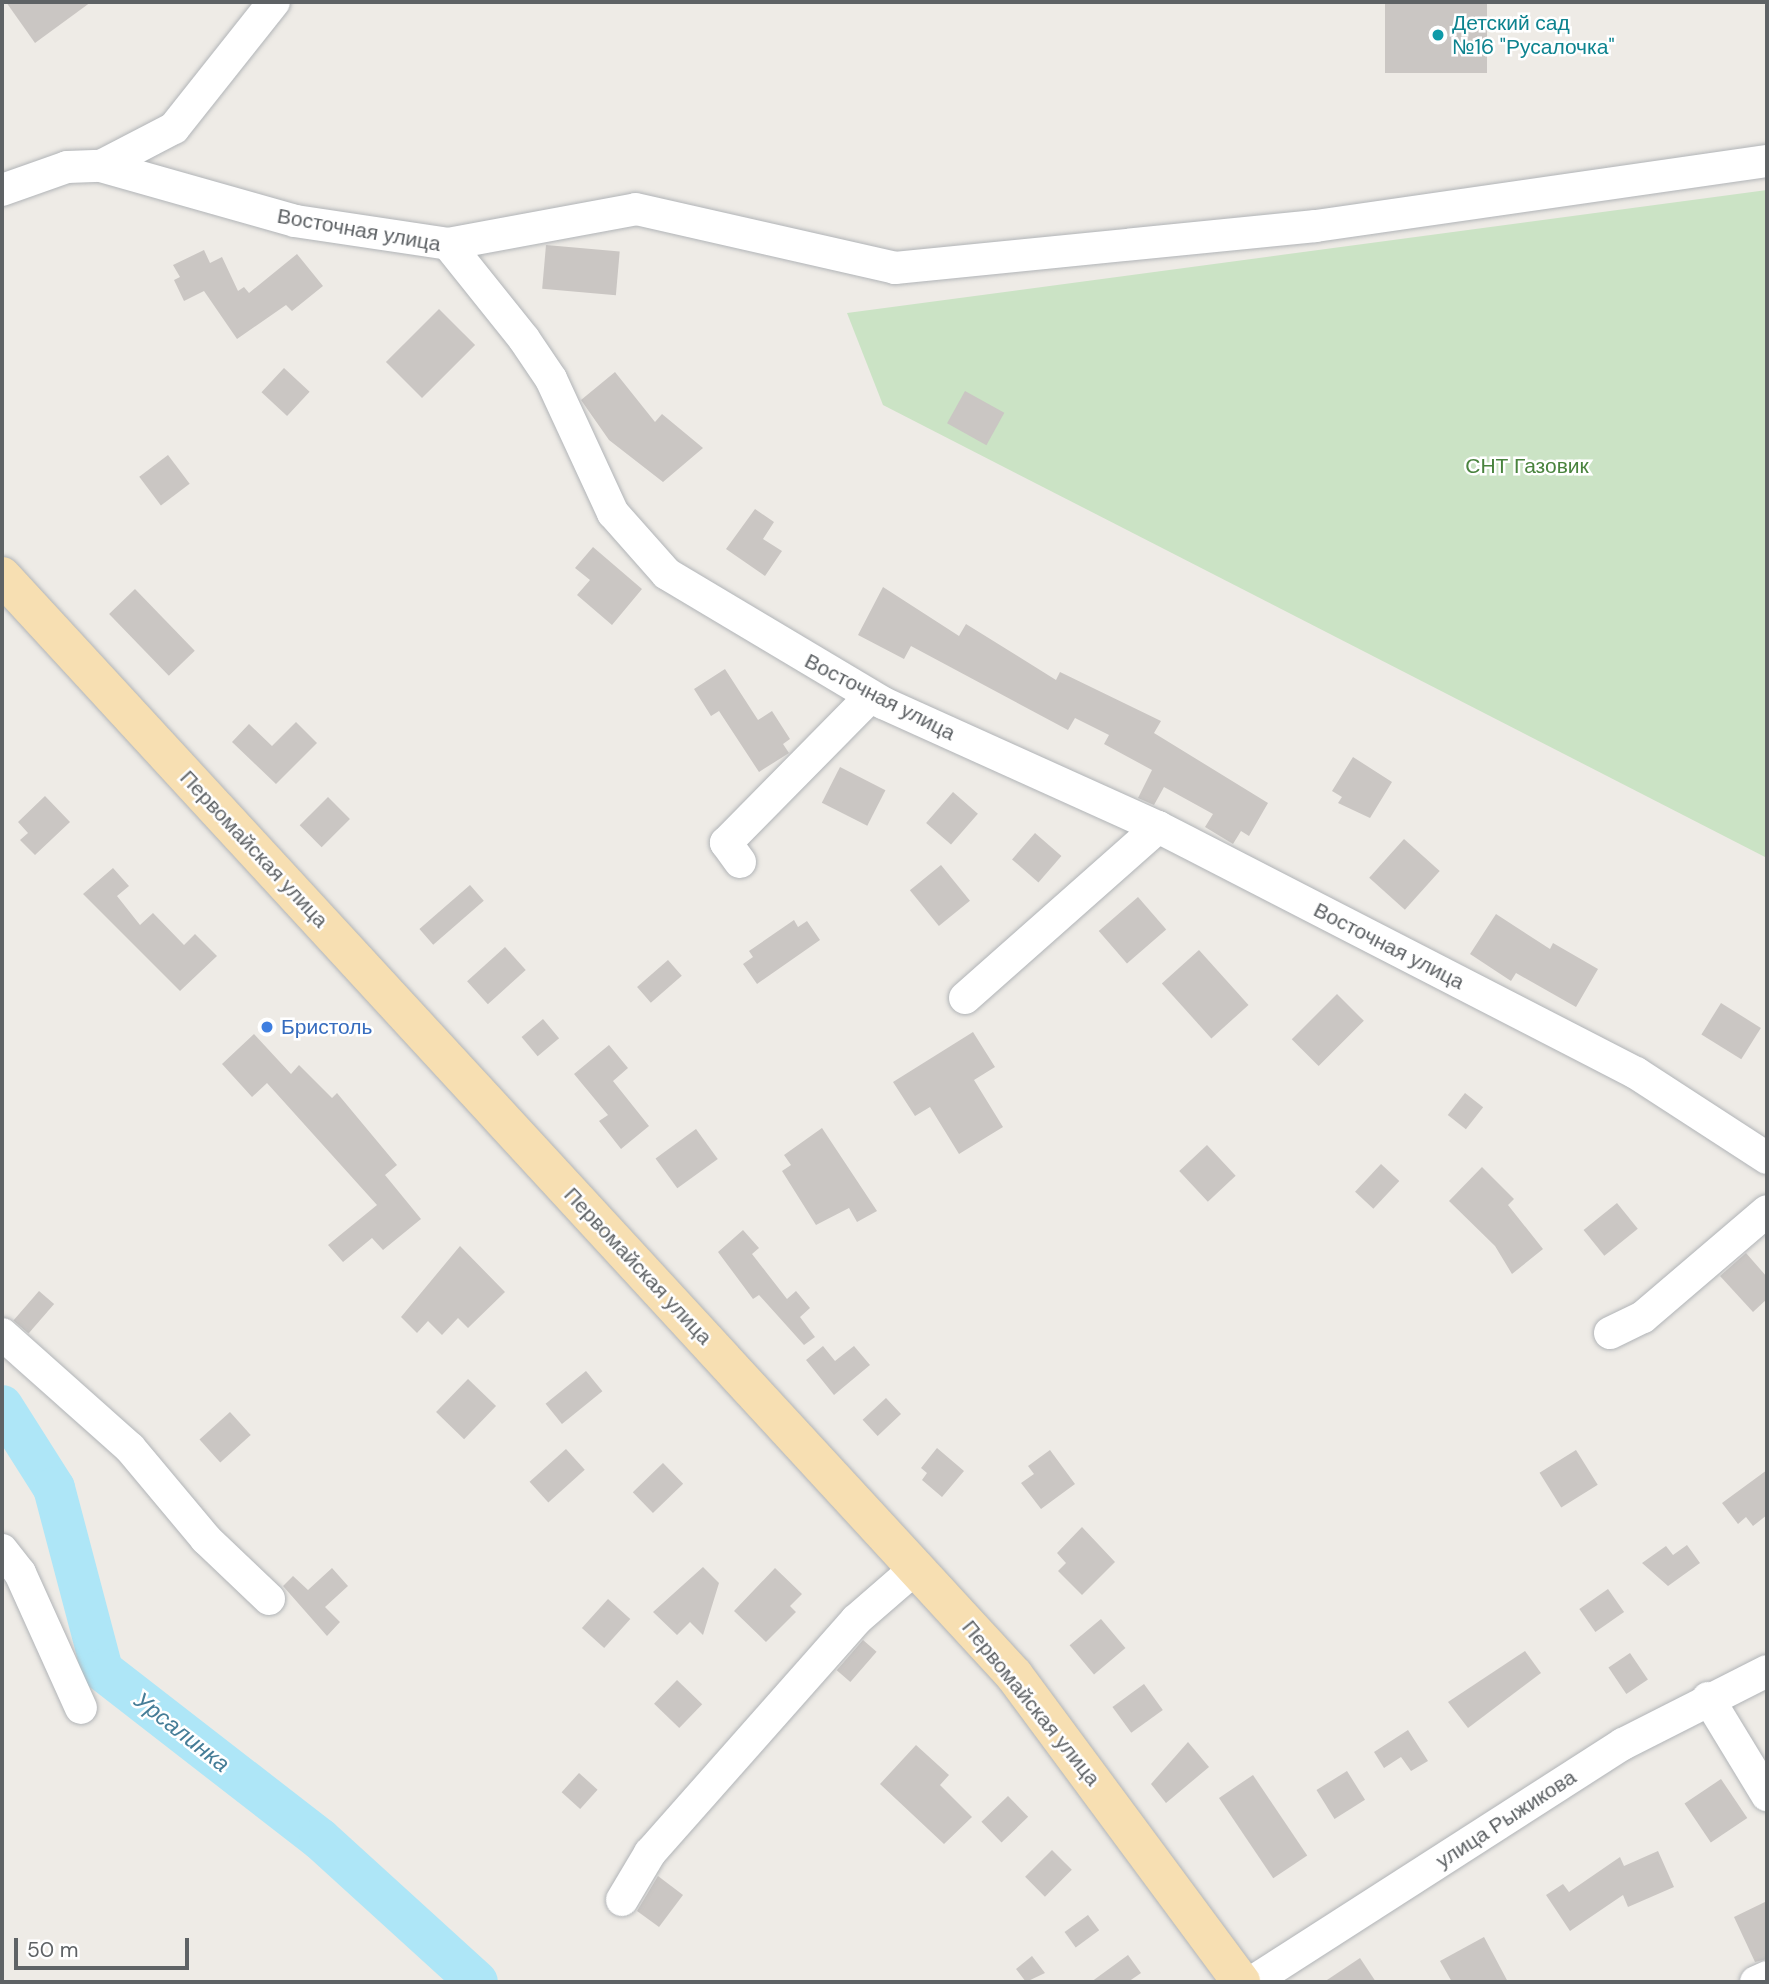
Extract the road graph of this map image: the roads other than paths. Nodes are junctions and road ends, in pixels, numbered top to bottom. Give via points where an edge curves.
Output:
1 (274, 2) edge
2 (1767, 161) edge
3 (101, 166) junction
4 (2, 190) edge
5 (448, 244) junction
6 (8, 592) edge
7 (871, 696) junction
8 (1158, 827) junction
9 (740, 862) dead end
10 (965, 999) dead end
11 (1767, 1158) edge
12 (1767, 1211) edge
13 (1611, 1333) dead end
14 (2, 1334) edge
15 (2, 1550) edge
16 (916, 1568) junction
17 (269, 1600) dead end
18 (1767, 1671) edge
19 (1707, 1698) junction
20 (81, 1708) dead end
21 (1767, 1795) edge
22 (622, 1900) dead end
23 (1767, 1977) edge
24 (1241, 1982) edge
25 (1252, 1982) edge
26 (1756, 1982) edge

1 - 3 street via 174,128
2 - 5 street via 1316,226 895,268 636,209
3 - 4 street via 67,167
3 - 5 street, Восточная улица via 295,221
5 - 7 street, Восточная улица via 551,379 613,513 635,544 667,574
6 - 16 main road, Первомайская улица
7 - 8 street, Восточная улица
7 - 9 street via 726,843
8 - 10 street
8 - 11 street, Восточная улица via 1636,1073
12 - 13 street via 1643,1317
14 - 17 street via 130,1448 206,1539
15 - 20 street via 20,1573
16 - 22 street via 856,1620 650,1853
16 - 24 main road, Первомайская улица via 1014,1675
18 - 19 street, улица Рыжикова
19 - 21 street
19 - 25 street, улица Рыжикова via 1623,1744
23 - 26 street

